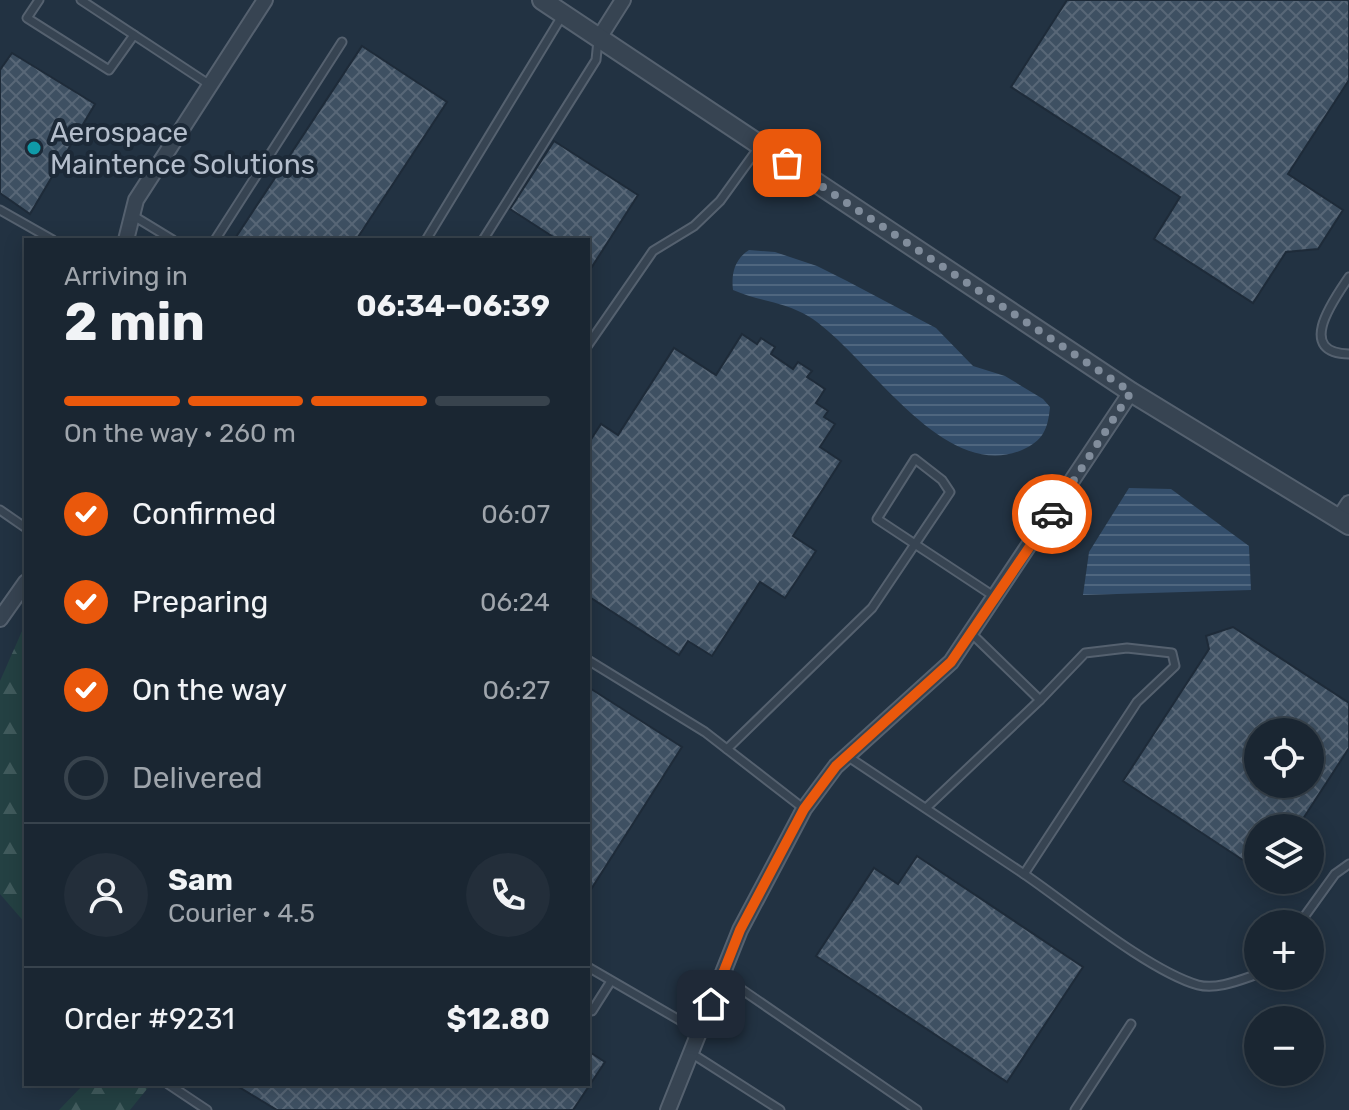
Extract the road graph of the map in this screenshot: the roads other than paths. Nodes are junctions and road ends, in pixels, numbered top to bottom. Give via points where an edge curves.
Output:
1 (39, 0) edge
2 (81, 0) edge
3 (265, 0) edge
4 (542, 0) edge
5 (623, 0) edge
6 (563, 14) junction
7 (134, 35) junction
8 (599, 38) junction
9 (342, 42) dead end
10 (210, 85) junction
11 (760, 145) junction
12 (0, 210) edge
13 (132, 215) junction
14 (49, 238) edge
15 (126, 238) edge
16 (170, 238) edge
17 (216, 238) edge
18 (427, 238) edge
19 (484, 238) edge
20 (1349, 277) edge
21 (590, 342) edge
22 (1349, 354) edge
23 (1131, 392) junction
24 (0, 510) edge
25 (1346, 515) edge
26 (24, 527) edge
27 (917, 543) junction
28 (24, 585) edge
29 (997, 598) junction
30 (0, 619) edge
31 (972, 634) junction
32 (590, 661) edge
33 (1040, 700) junction
34 (727, 749) junction
35 (847, 756) junction
36 (926, 808) junction
37 (804, 809) junction
38 (1349, 864) edge
39 (1024, 874) junction
40 (1309, 910) edge
41 (590, 968) edge
42 (722, 976) junction
43 (1244, 979) edge
44 (611, 981) junction
45 (590, 1011) edge
46 (1131, 1024) dead end
47 (700, 1032) junction
48 (691, 1053) junction
49 (171, 1086) edge
50 (207, 1110) edge
51 (668, 1110) edge
52 (780, 1110) edge
53 (917, 1110) edge
54 (1075, 1110) edge

1 - 7 lane via 27,18 109,70
2 - 7 lane
3 - 10 street
4 - 6 street
5 - 8 street
6 - 8 street
6 - 18 lane
7 - 10 lane
8 - 11 street
8 - 19 lane via 594,63
9 - 17 lane
10 - 13 street via 136,200
11 - 21 lane via 720,201 694,226 653,251
11 - 23 street
12 - 14 lane
13 - 15 street
13 - 16 lane
20 - 22 lane via 1321,321 1321,335 1336,353
23 - 25 street
23 - 29 street
24 - 26 lane
27 - 27 lane via 877,519 915,459 950,492
27 - 29 lane
27 - 34 lane via 872,608
28 - 30 street
29 - 31 street
31 - 33 lane
31 - 35 street via 951,662
32 - 34 lane
33 - 36 lane
33 - 39 lane via 1085,653 1127,648 1172,653 1175,666 1137,702
34 - 37 lane
35 - 36 lane
35 - 37 street
36 - 39 lane
37 - 42 street via 740,930
38 - 40 lane via 1335,874
39 - 43 lane via 1160,967 1200,986
41 - 44 lane
42 - 47 street
42 - 53 lane
44 - 45 lane
44 - 47 lane
46 - 54 lane
47 - 48 street
48 - 51 street
48 - 52 lane
49 - 50 lane

